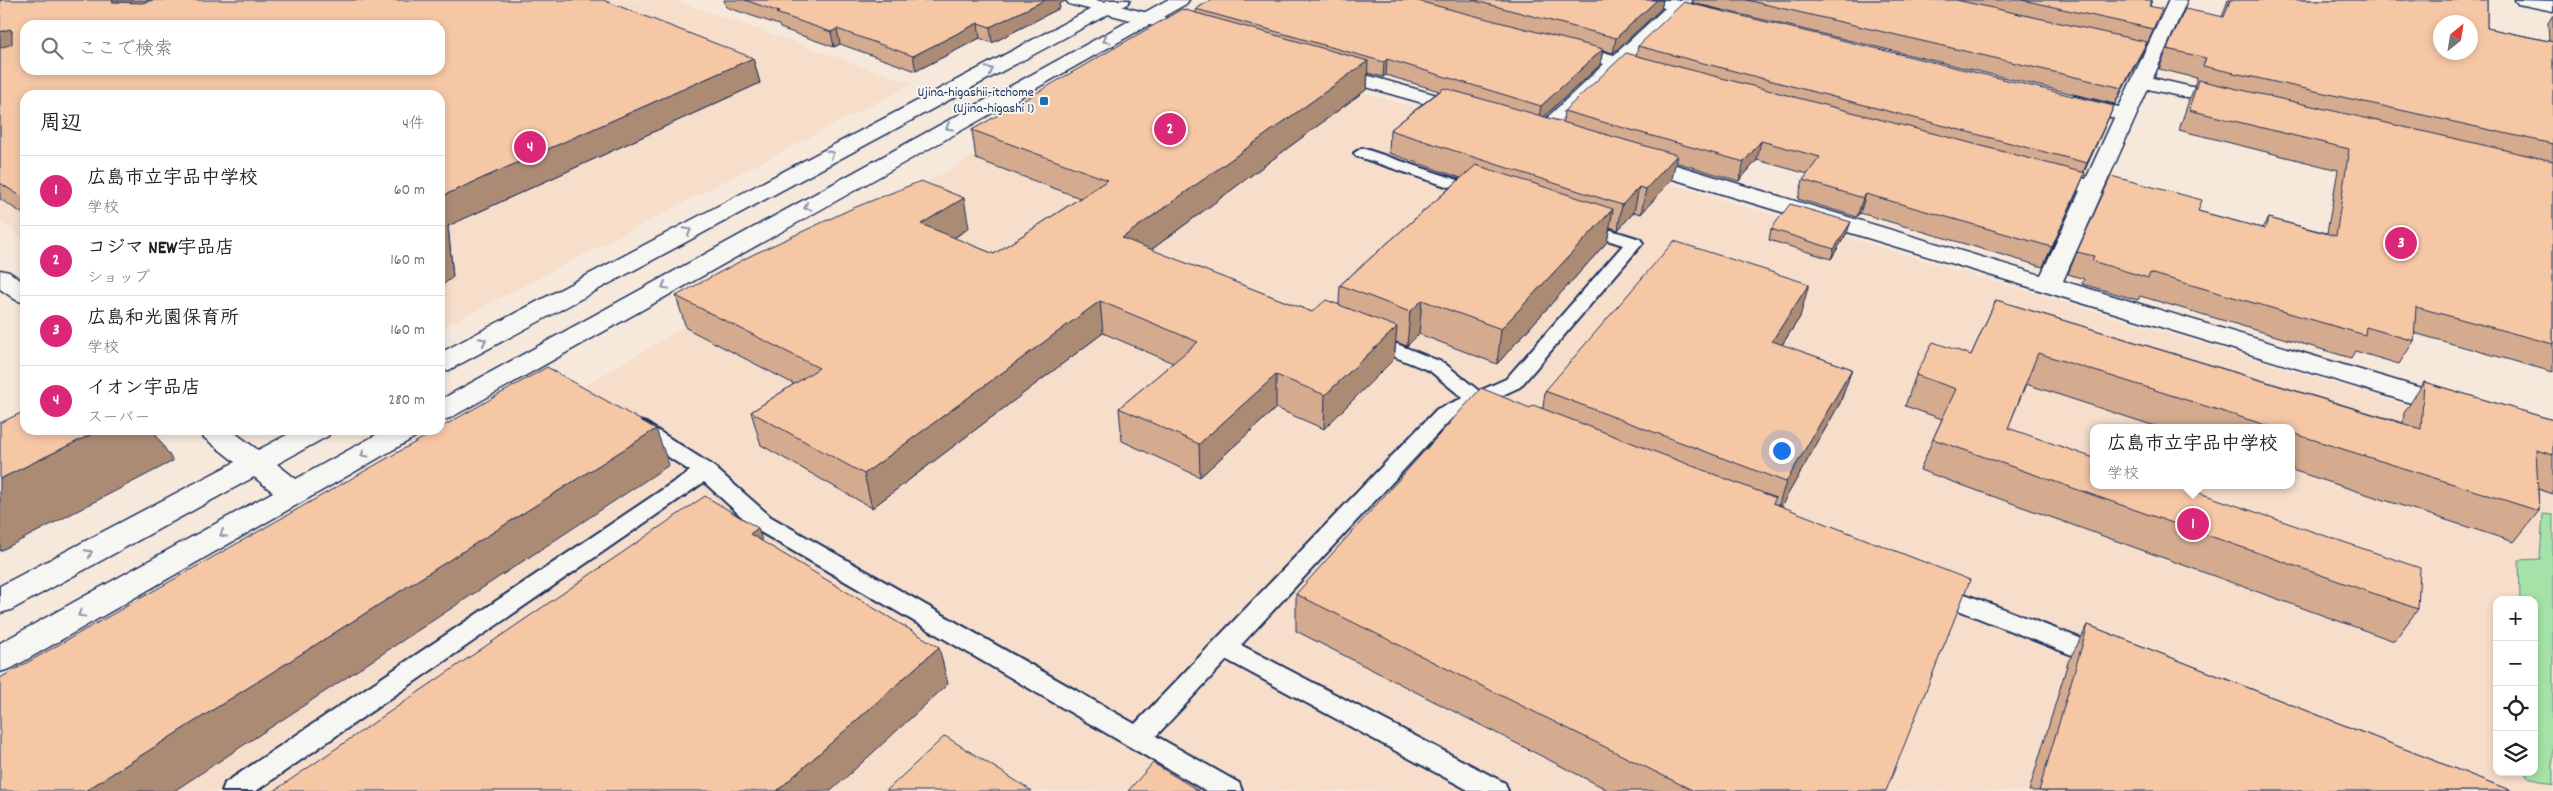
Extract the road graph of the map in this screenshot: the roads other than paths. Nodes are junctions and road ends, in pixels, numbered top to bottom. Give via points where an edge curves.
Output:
1 (1075, 0) edge
2 (1180, 0) edge
3 (1653, 0) edge
4 (2178, 0) edge
5 (2524, 0) edge
6 (1680, 3) edge
7 (1114, 4) edge
8 (2553, 6) edge
9 (1146, 18) junction
10 (1734, 20) edge
11 (1214, 37) edge
12 (1549, 43) edge
13 (1616, 61) junction
14 (1308, 64) edge
15 (1673, 76) edge
16 (2142, 81) junction
17 (2059, 98) edge
18 (2247, 105) edge
19 (2126, 115) junction
20 (1487, 116) edge
21 (1543, 132) edge
22 (1362, 153) dead end
23 (1619, 155) edge
24 (2026, 170) edge
25 (2093, 188) junction
26 (1493, 196) edge
27 (1568, 222) edge
28 (0, 276) edge
29 (2049, 285) junction
30 (20, 291) edge
31 (1347, 331) edge
32 (445, 361) edge
33 (1478, 399) junction
34 (445, 409) edge
35 (2467, 410) edge
36 (623, 418) edge
37 (1515, 425) edge
38 (219, 435) edge
39 (309, 435) edge
40 (398, 435) edge
41 (258, 464) junction
42 (705, 470) junction
43 (296, 494) junction
44 (1913, 583) edge
45 (0, 601) edge
46 (1224, 647) junction
47 (0, 659) edge
48 (2117, 663) edge
49 (1138, 738) junction
50 (235, 791) edge
51 (1229, 791) edge
52 (1495, 791) edge

1 - 7 street
2 - 9 street
3 - 6 street
4 - 16 street via 2145,51
5 - 8 street
6 - 10 street
6 - 13 street
7 - 9 street
32 -> 7 street
9 - 11 street
9 -> 34 street
12 - 13 street
13 - 15 street
13 - 21 street
14 - 20 street
16 - 18 street
16 - 19 street
17 - 19 street
19 - 25 street
22 - 26 lane
23 - 29 street
24 - 25 street
25 - 29 street
27 - 33 lane via 1634,244 1513,383
28 - 30 street
29 - 35 street
31 - 33 lane via 1437,367
33 - 37 lane via 1506,422
33 - 46 lane via 1444,414
36 - 42 lane
38 - 41 street
39 - 41 street
40 -> 43 street
41 - 43 street
45 -> 41 street
42 - 49 lane via 763,523
42 - 50 lane
43 -> 47 street
44 - 48 lane
46 - 49 lane
46 - 52 lane
49 - 51 lane

